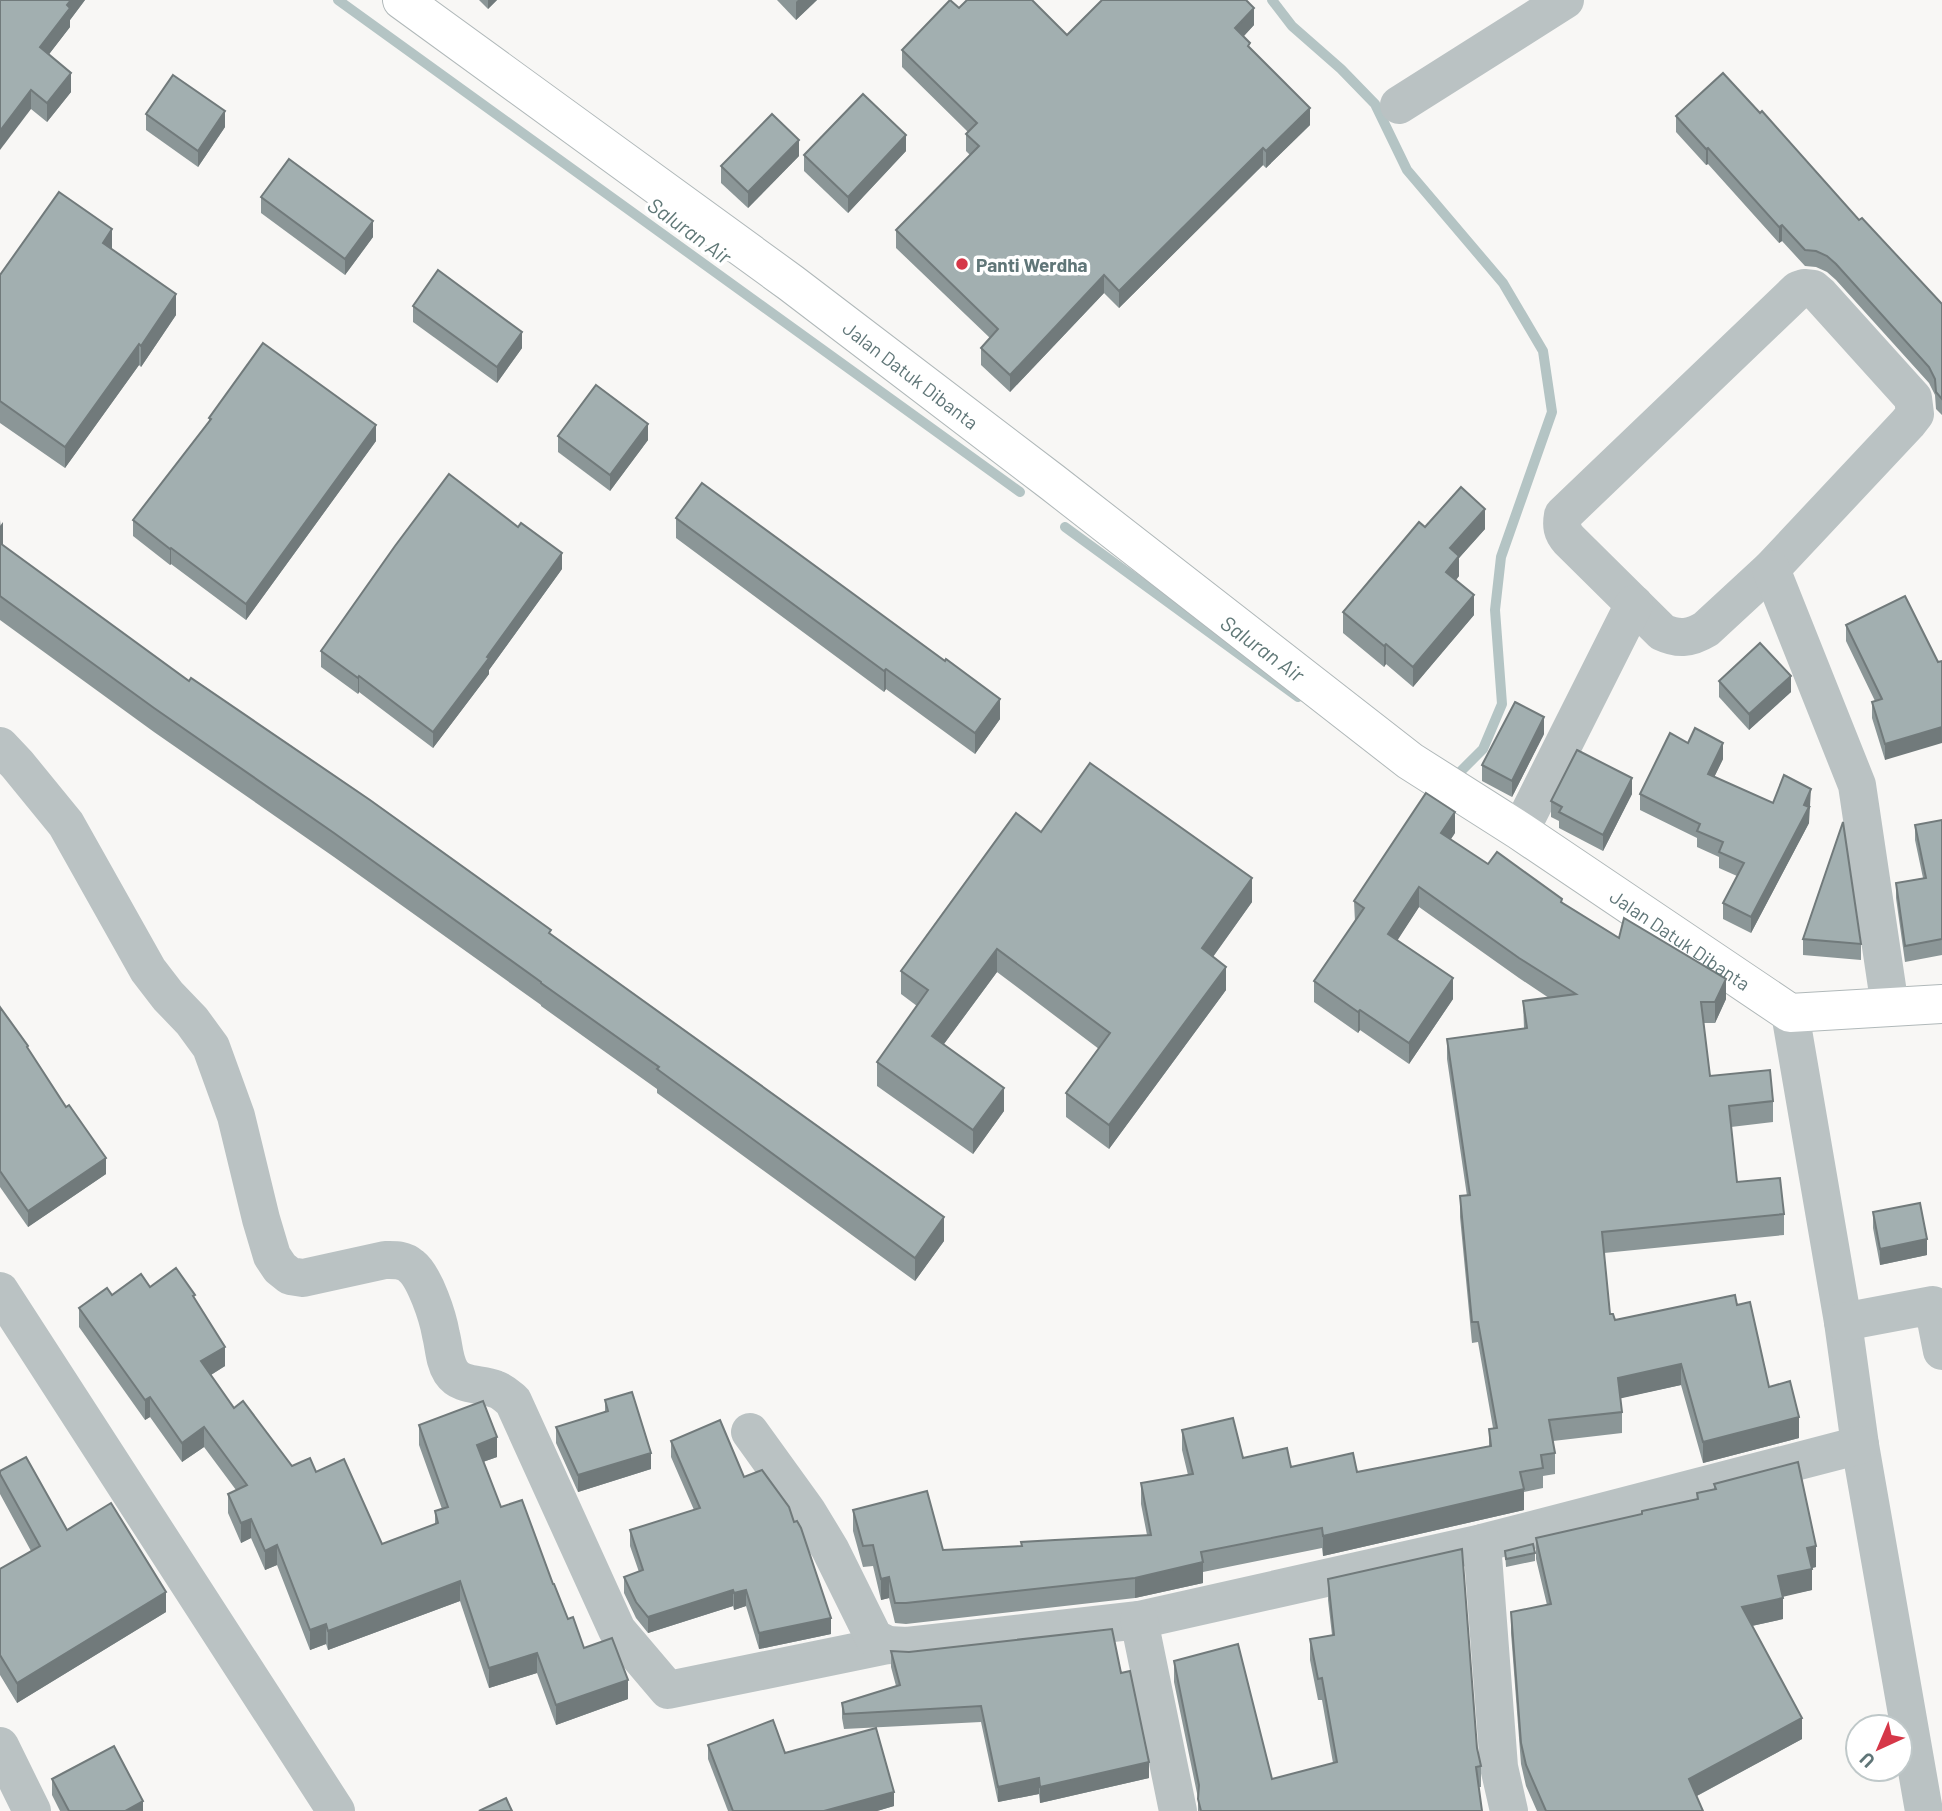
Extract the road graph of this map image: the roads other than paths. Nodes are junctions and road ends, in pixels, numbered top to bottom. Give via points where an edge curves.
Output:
1 (402, 0) edge
2 (1565, 0) edge
3 (1399, 105) dead end
4 (1771, 569) junction
5 (1634, 604) junction
6 (0, 746) edge
7 (1520, 831) junction
8 (1942, 1004) edge
9 (1891, 1007) junction
10 (1790, 1013) junction
11 (0, 1291) edge
12 (1938, 1304) edge
13 (1843, 1322) junction
14 (1942, 1351) edge
15 (750, 1432) dead end
16 (1860, 1446) junction
17 (1482, 1543) junction
18 (1139, 1620) junction
19 (888, 1646) junction
20 (0, 1745) edge
21 (1928, 1745) edge
22 (32, 1811) edge
23 (336, 1811) edge
24 (1178, 1811) edge
25 (1509, 1811) edge
26 (1924, 1811) edge

1 - 7 main road, Jalan Datuk Dibanta via 791,284 1410,761
2 - 3 street
4 - 5 street via 1695,636 1662,632
4 - 5 street via 1908,423 1916,408 1913,398 1813,289 1798,290 1563,515 1563,533
4 - 9 street via 1857,785
5 - 7 street
6 - 19 street via 66,824 148,970 211,1047 236,1116 272,1256 280,1268 303,1278 385,1260 409,1264 419,1275 439,1325 452,1373 467,1384 492,1387 513,1401 617,1630 668,1689
7 - 10 main road, Jalan Datuk Dibanta
8 - 9 main road
9 - 10 main road
10 - 13 street
11 - 23 street
12 - 13 street
12 - 14 street
13 - 16 street
15 - 19 street via 830,1549 874,1638
16 - 17 street
16 - 21 street
17 - 18 street
17 - 25 street via 1499,1767
18 - 19 street
18 - 24 street
20 - 22 street
21 - 26 street

